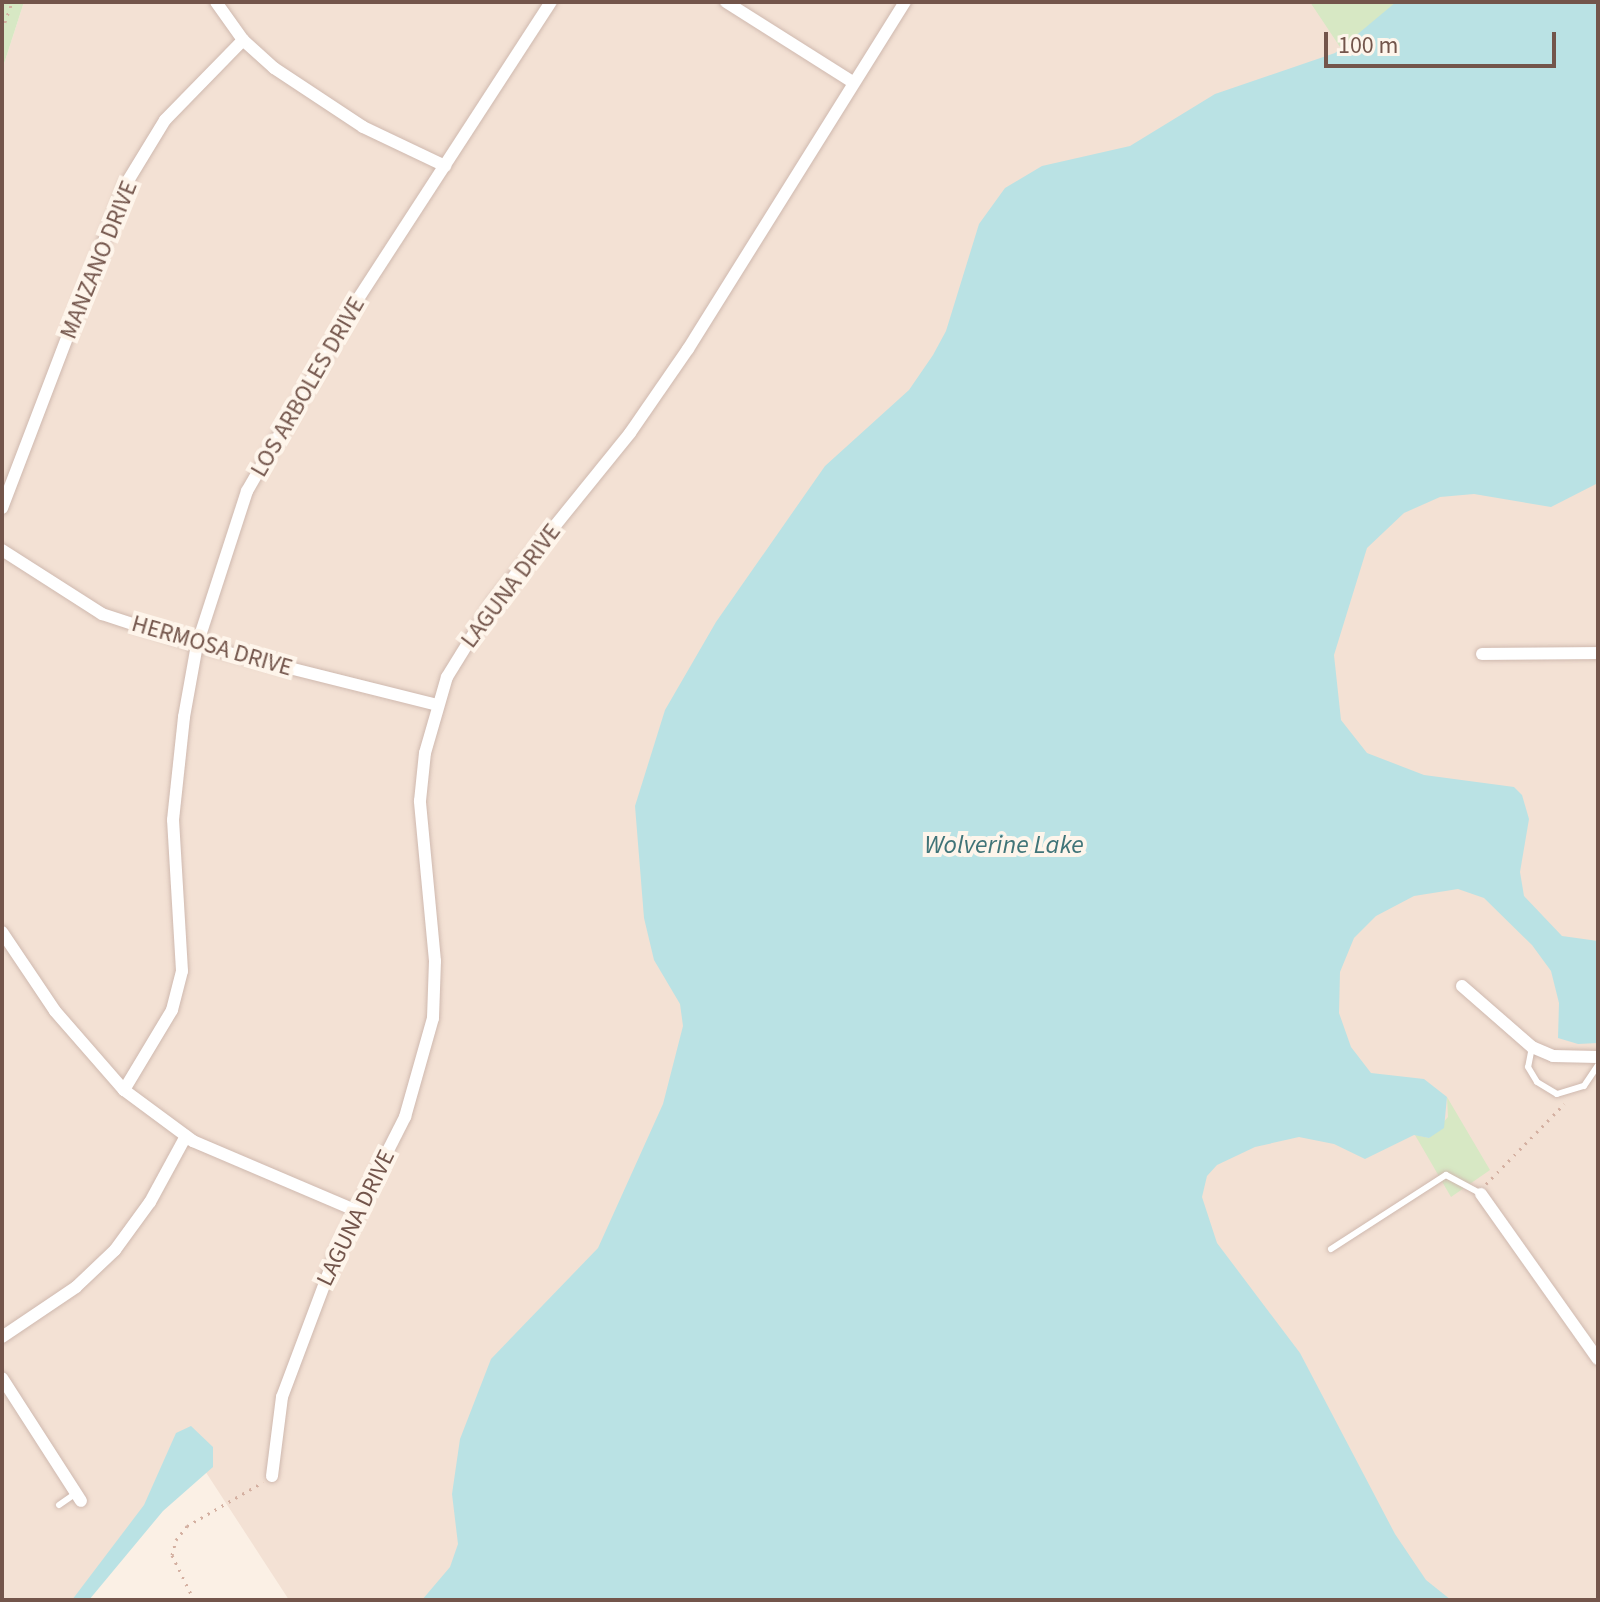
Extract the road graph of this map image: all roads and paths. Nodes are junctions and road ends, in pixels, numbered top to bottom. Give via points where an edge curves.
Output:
1 (12, 2) edge
2 (216, 2) edge
3 (551, 2) edge
4 (726, 2) edge
5 (905, 2) edge
6 (2, 30) edge
7 (243, 40) junction
8 (854, 83) junction
9 (445, 166) junction
10 (2, 508) edge
11 (2, 550) edge
12 (197, 645) junction
13 (1598, 653) edge
14 (1482, 654) dead end
15 (437, 705) junction
16 (2, 932) edge
17 (1462, 986) dead end
18 (1532, 1047) junction
19 (1598, 1057) edge
20 (1598, 1065) edge
21 (1584, 1086) junction
22 (124, 1090) junction
23 (186, 1136) junction
24 (1481, 1194) junction
25 (357, 1211) junction
26 (1331, 1249) dead end
27 (2, 1337) edge
28 (1598, 1359) edge
29 (2, 1378) edge
30 (272, 1476) joint
31 (78, 1497) joint
32 (59, 1505) dead end
33 (194, 1600) edge

1 - 6 path
2 - 7 street
3 - 9 street, LOS ARBOLES DRIVE
4 - 8 street
5 - 8 street, LAGUNA DRIVE
7 - 9 street via 274,68 363,127
7 - 10 street, MANZANO DRIVE via 165,120 126,184
8 - 15 street, LAGUNA DRIVE via 630,433 494,601 447,677
9 - 12 street, LOS ARBOLES DRIVE via 288,413 247,491
11 - 12 street, HERMOSA DRIVE via 102,614
12 - 15 street, HERMOSA DRIVE
12 - 22 street, LOS ARBOLES DRIVE via 173,820 182,971 172,1010
13 - 14 street
15 - 25 street, LAGUNA DRIVE via 420,801 435,961 433,1018 405,1117
16 - 22 street via 55,1011
17 - 18 street
18 - 19 street via 1553,1056
18 - 21 lane via 1528,1067 1537,1082 1557,1094
20 - 21 lane
21 - 24 path via 1496,1170
22 - 23 street
23 - 25 street
23 - 27 street via 150,1202 115,1250 76,1287
24 - 26 lane via 1446,1175
24 - 28 street
25 - 30 street, LAGUNA DRIVE via 325,1278 282,1397
29 - 31 street
30 - 33 path via 187,1526 176,1540 172,1555
31 - 32 lane

